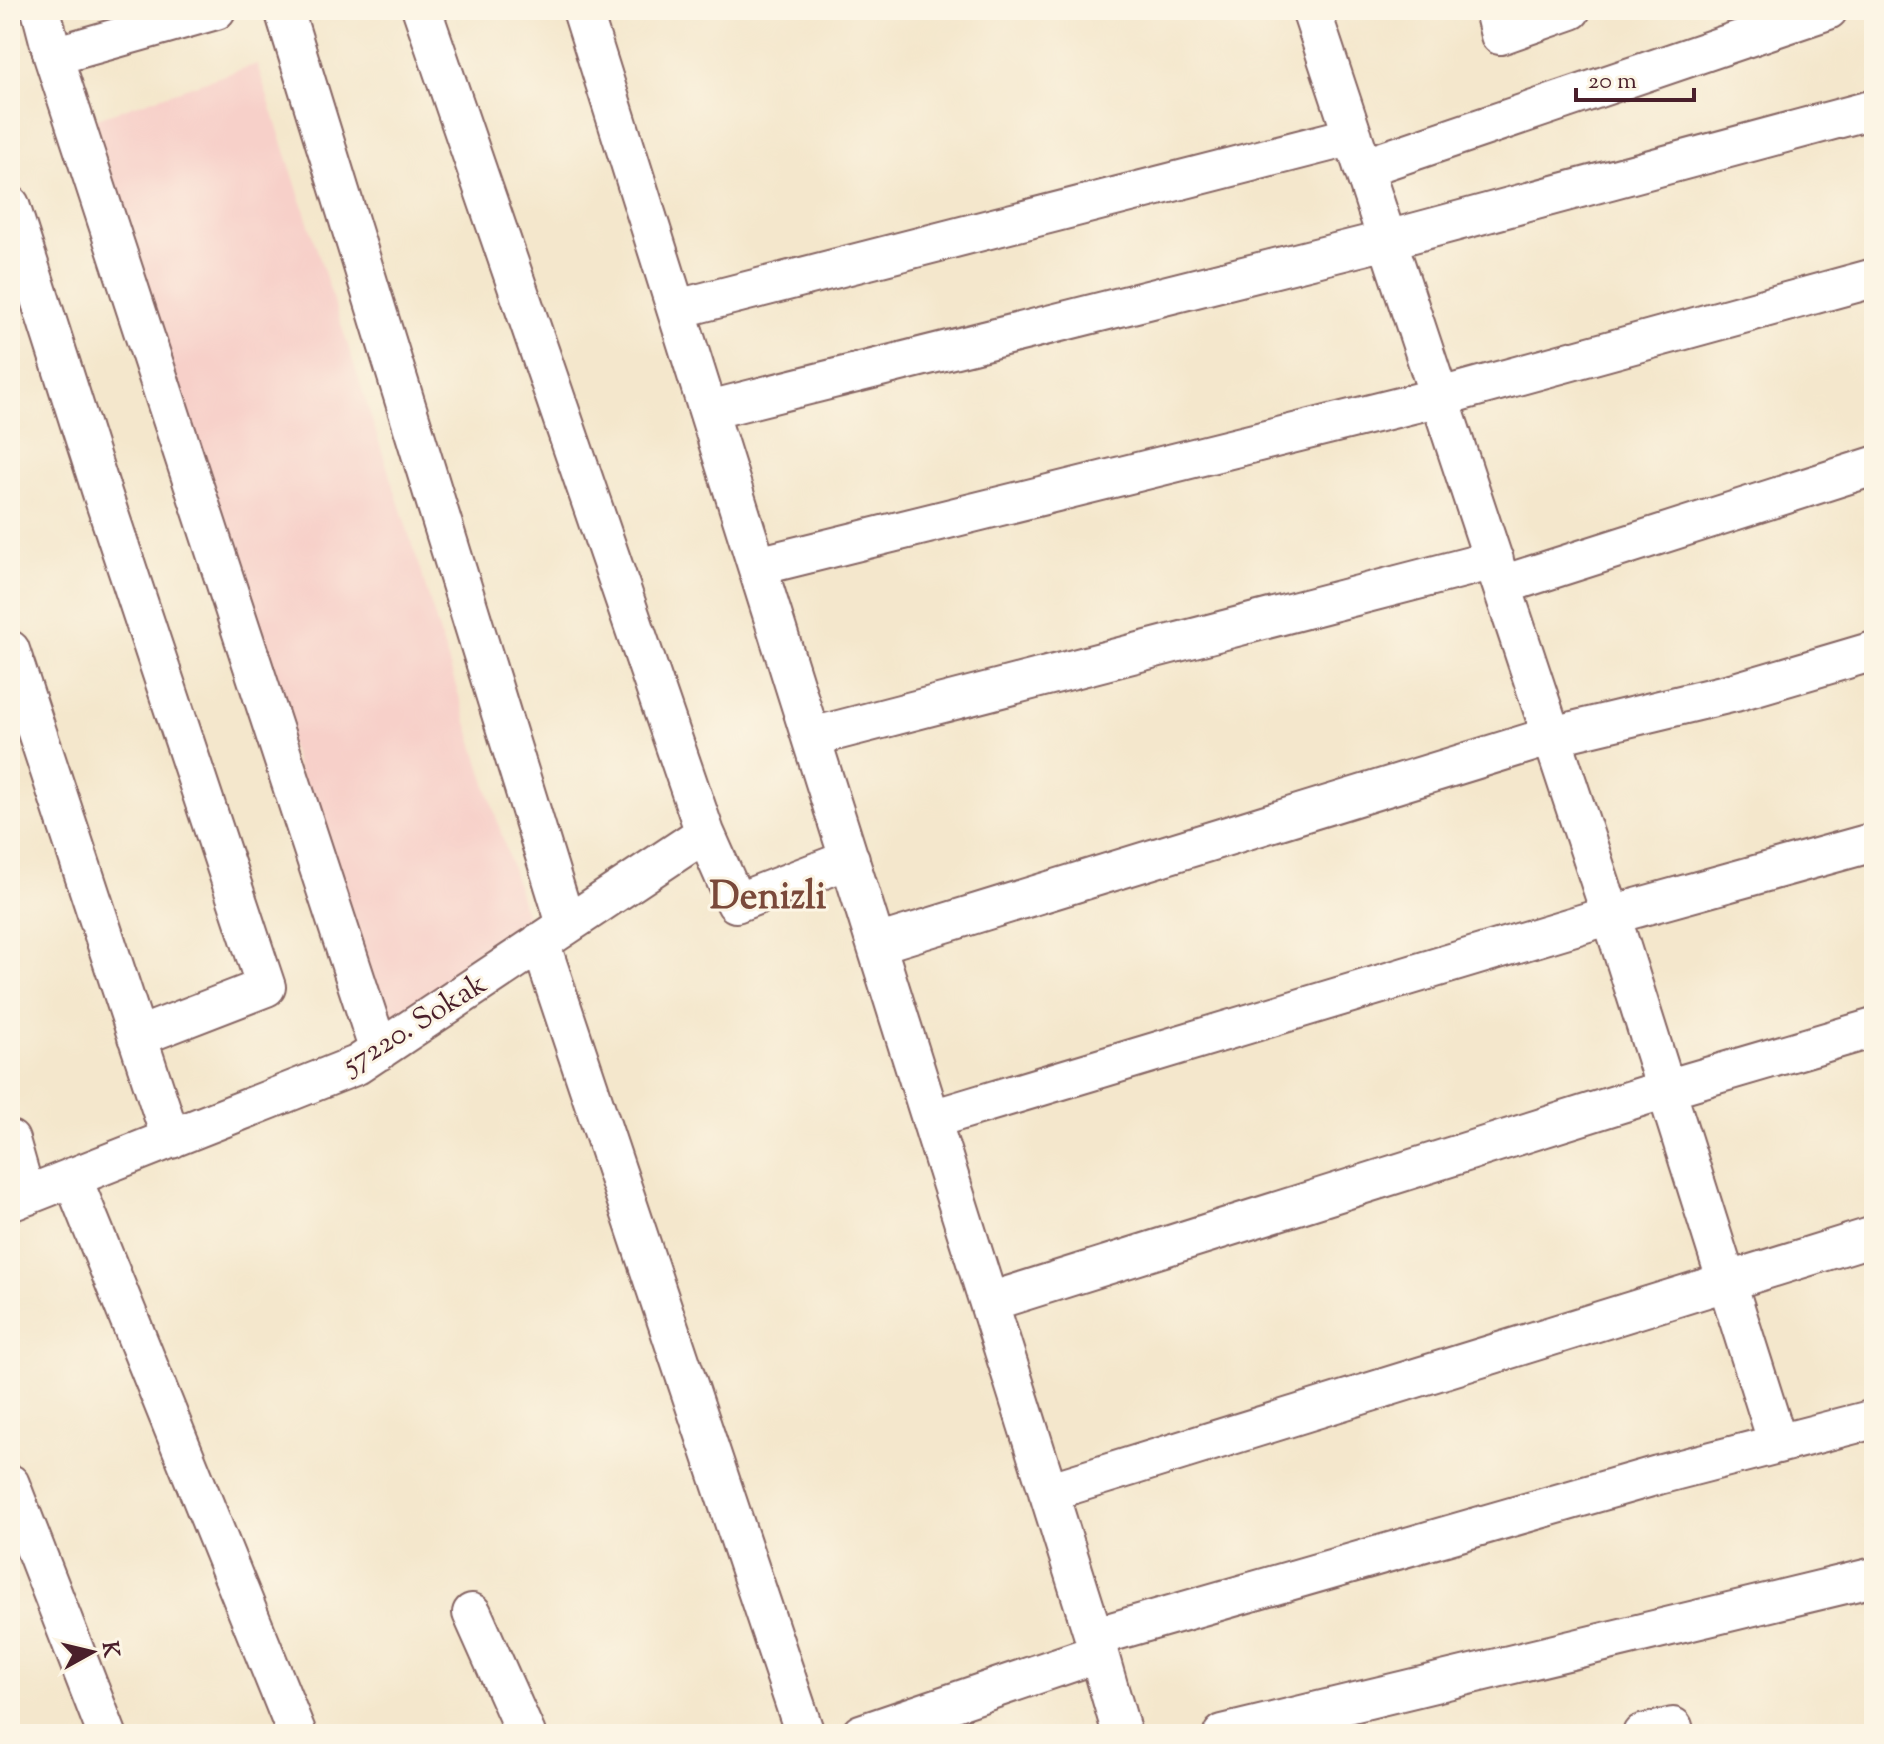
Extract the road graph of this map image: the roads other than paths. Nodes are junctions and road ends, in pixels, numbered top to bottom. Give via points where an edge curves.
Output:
1 (41, 10) edge
2 (216, 10) edge
3 (284, 10) edge
4 (422, 10) edge
5 (582, 10) edge
6 (1311, 10) edge
7 (1494, 10) edge
8 (1571, 10) edge
9 (1828, 10) edge
10 (53, 56) junction
11 (1874, 109) edge
12 (1358, 152) junction
13 (10, 205) edge
14 (1387, 240) junction
15 (1874, 278) edge
16 (677, 309) junction
17 (1440, 397) junction
18 (709, 410) junction
19 (1874, 466) edge
20 (758, 566) junction
21 (1498, 572) junction
22 (10, 650) edge
23 (1874, 651) edge
24 (1552, 736) junction
25 (812, 737) junction
26 (705, 833) junction
27 (1874, 842) edge
28 (850, 859) junction
29 (1611, 915) junction
30 (553, 933) junction
31 (877, 944) junction
32 (1874, 1028) edge
33 (137, 1037) junction
34 (379, 1051) junction
35 (1666, 1089) junction
36 (932, 1119) junction
37 (171, 1139) junction
38 (10, 1140) edge
39 (72, 1177) junction
40 (18, 1199) edge
41 (1874, 1236) edge
42 (1727, 1282) junction
43 (989, 1302) junction
44 (1874, 1419) edge
45 (1778, 1444) junction
46 (10, 1484) edge
47 (1048, 1492) junction
48 (1874, 1577) edge
49 (472, 1613) dead end
50 (1096, 1645) junction
51 (107, 1734) edge
52 (297, 1734) edge
53 (526, 1734) edge
54 (805, 1734) edge
55 (861, 1734) edge
56 (1122, 1734) edge
57 (1223, 1734) edge
58 (1642, 1734) edge
59 (1675, 1734) edge

1 - 10 street
2 - 10 street
3 - 30 street
4 - 26 street
5 - 16 street
6 - 12 street
7 - 8 street via 1500,35
9 - 12 street
10 - 34 street
11 - 14 street
12 - 14 street
12 - 16 street
13 - 33 street via 266,987
14 - 17 street
14 - 18 street
15 - 17 street
16 - 18 street
17 - 20 street
17 - 21 street
18 - 20 street
19 - 21 street
20 - 25 street
21 - 24 street
21 - 25 street
22 - 33 street
23 - 24 street via 1735,692
24 - 29 street
24 - 31 street
25 - 28 street
26 - 28 street via 736,903
26 - 30 street, 57220. Sokak
27 - 29 street
28 - 31 street
29 - 35 street
29 - 36 street
30 - 34 street, 57220. Sokak
30 - 54 street
31 - 36 street
32 - 35 street
33 - 37 street
34 - 37 street, 57220. Sokak via 357,1065
35 - 42 street
35 - 43 street
36 - 43 street
37 - 39 street, 57220. Sokak
38 - 40 street
39 - 40 street, 57220. Sokak
39 - 52 street
41 - 42 street
42 - 45 street
42 - 47 street
43 - 47 street
44 - 45 street
45 - 50 street via 1658,1475
46 - 51 street
47 - 50 street
48 - 57 street
49 - 53 street
50 - 55 street
50 - 56 street
58 - 59 street via 1673,1727

